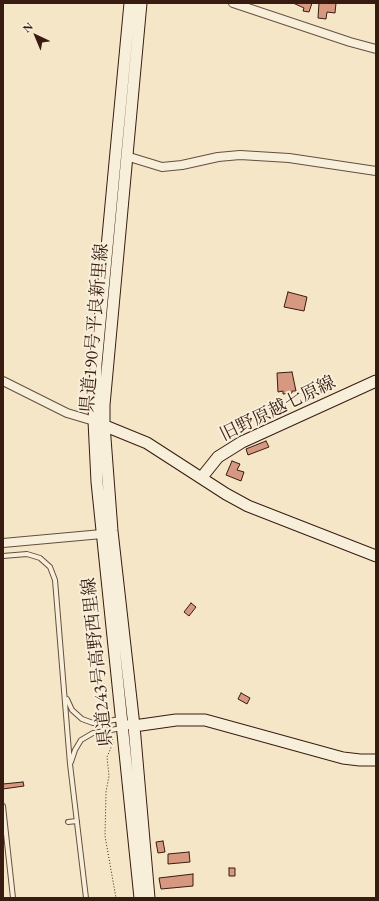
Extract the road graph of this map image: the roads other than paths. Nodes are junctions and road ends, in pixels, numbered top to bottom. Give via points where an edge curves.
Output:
1 (130, 3) edge
2 (141, 3) edge
3 (233, 3) edge
4 (376, 48) edge
5 (126, 156) junction
6 (376, 171) edge
7 (3, 380) edge
8 (376, 381) edge
9 (99, 423) junction
10 (202, 477) junction
11 (102, 534) junction
12 (3, 543) edge
13 (3, 556) edge
14 (376, 556) edge
15 (65, 694) junction
16 (118, 726) junction
17 (134, 726) junction
18 (376, 760) edge
19 (70, 764) junction
20 (3, 806) edge
21 (77, 821) junction
22 (68, 822) dead end
23 (13, 898) edge
24 (86, 898) edge
25 (140, 898) edge
26 (149, 898) edge

1 - 9 main road, 県道190号平良新里線 via 96,364
2 - 5 main road, 県道190号平良新里線
3 - 4 street via 350,42
5 - 6 street via 162,167 240,155 351,166
5 - 9 main road, 県道190号平良新里線 via 104,405
7 - 9 street via 67,412
8 - 10 main road, 旧野原越七原線 via 242,442 218,457
9 - 10 main road, 県道190号平良新里線 via 147,443
9 - 11 main road, 県道243号高野西里線
9 - 17 main road, 県道243号高野西里線
10 - 14 main road, 県道190号平良新里線 via 248,506
11 - 12 street
11 - 16 main road, 県道243号高野西里線
13 - 15 lane via 27,554 40,558 50,567 57,595
15 - 16 lane via 72,710 82,719 92,723
15 - 19 lane
16 - 17 lane
16 - 17 lane
16 - 19 lane via 93,733 81,740 74,750
16 - 25 main road, 県道243号高野西里線
17 - 18 main road via 176,720 205,720 343,758
17 - 26 main road, 県道243号高野西里線
19 - 21 lane
20 - 23 lane
21 - 22 lane
21 - 24 lane

